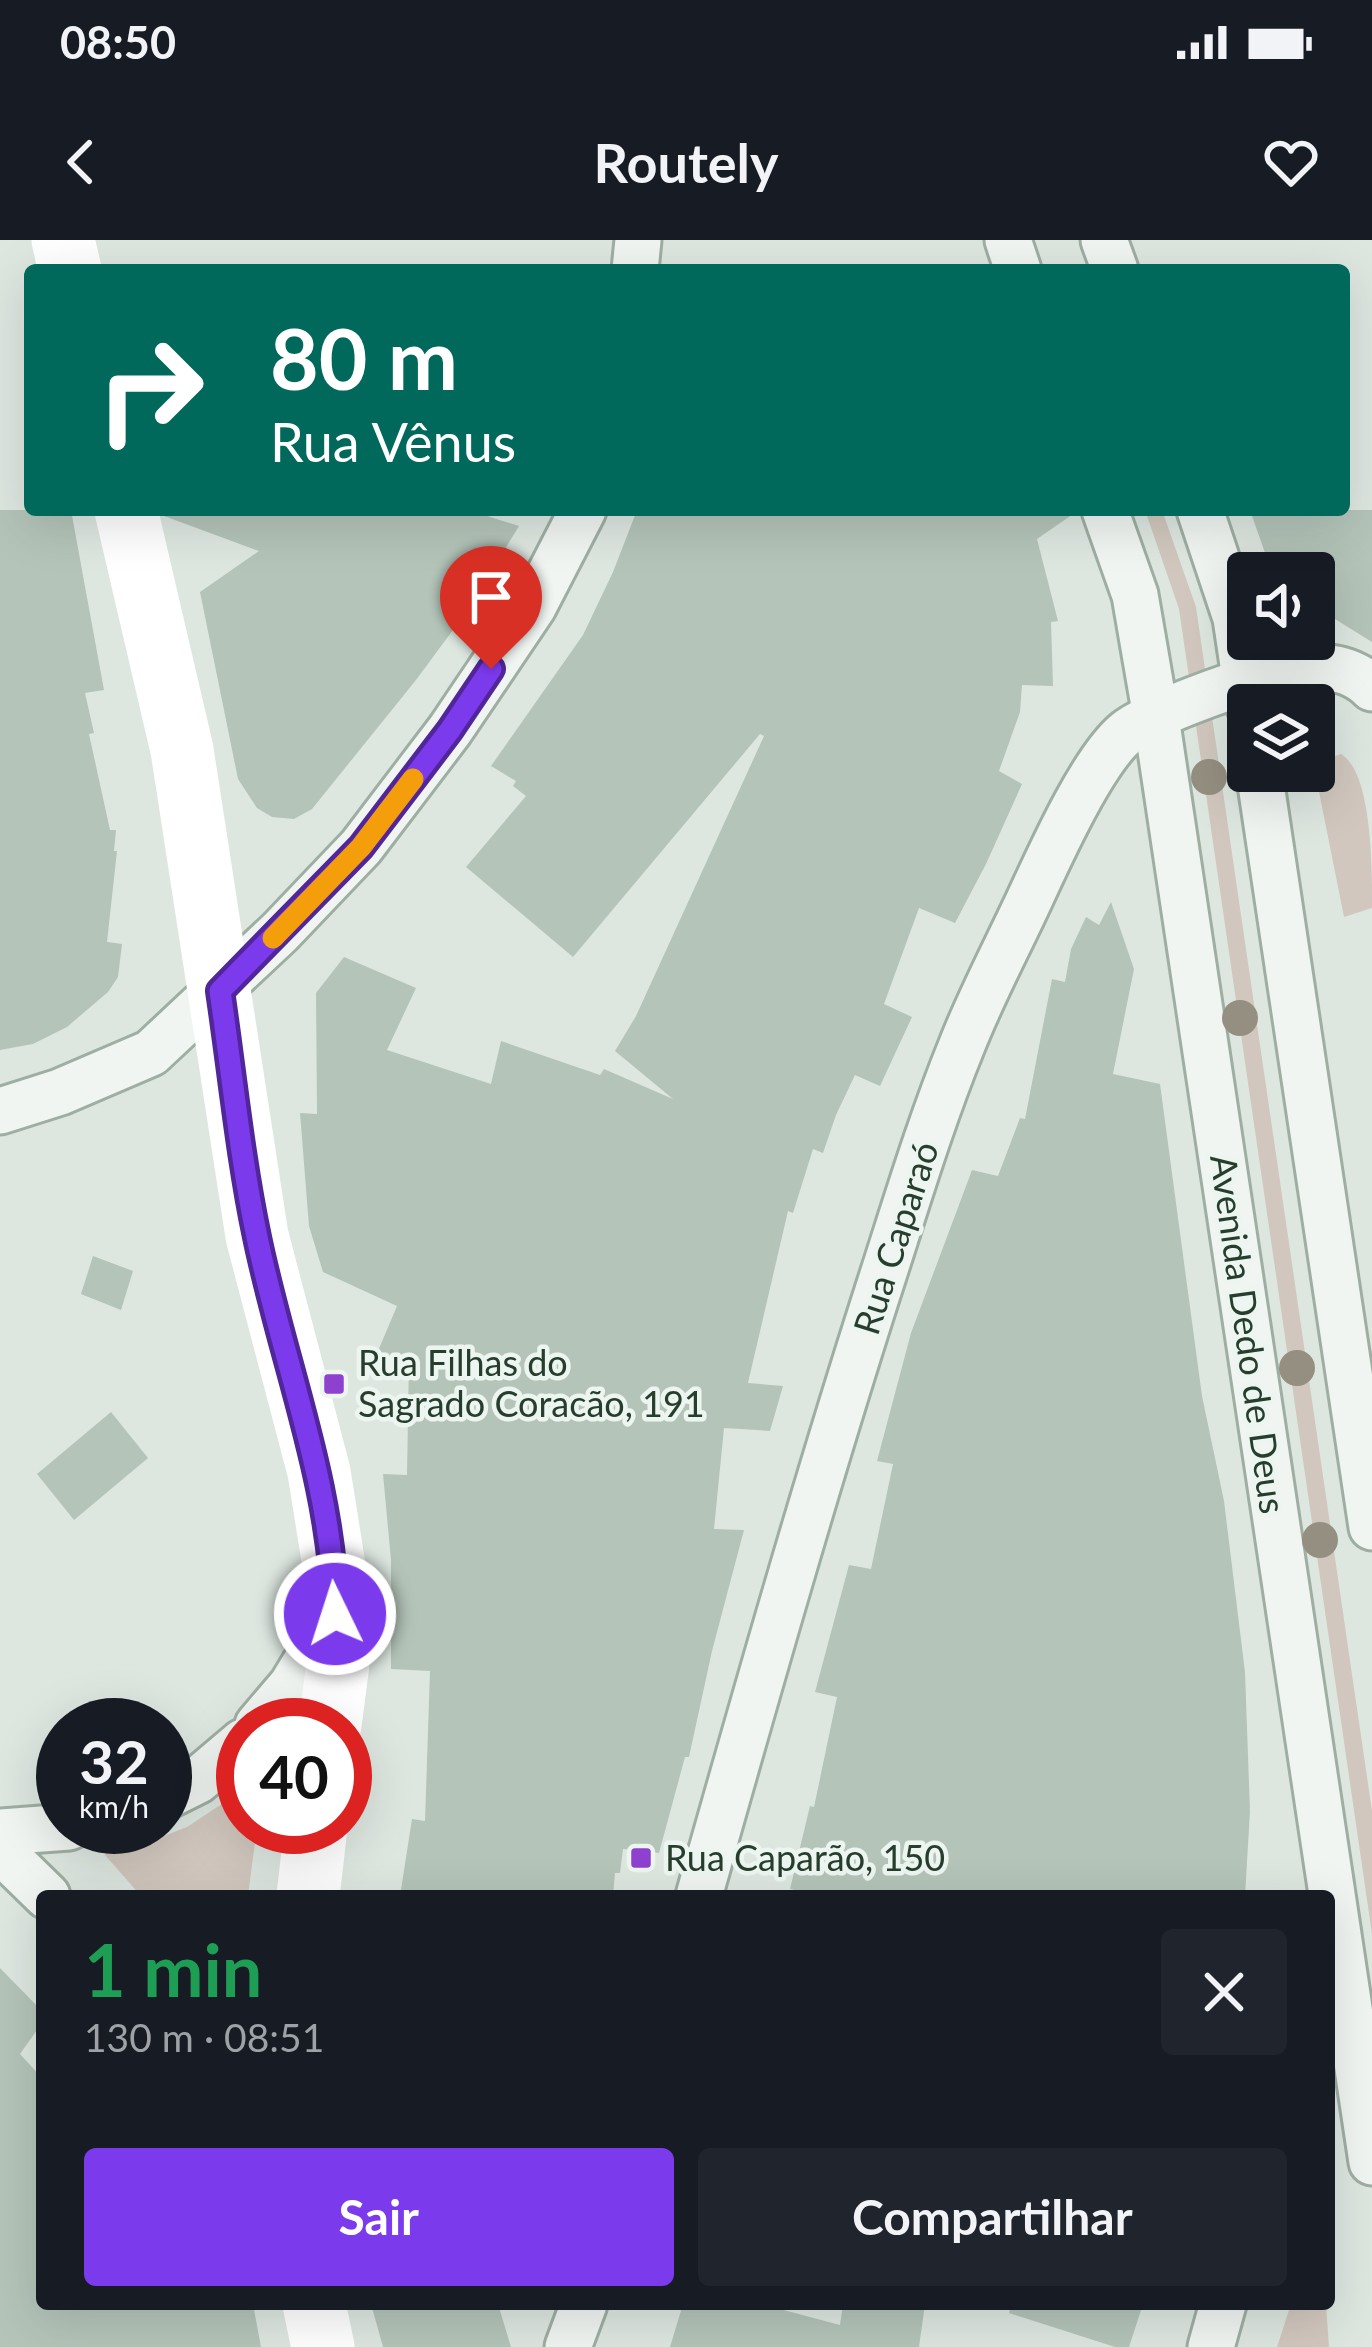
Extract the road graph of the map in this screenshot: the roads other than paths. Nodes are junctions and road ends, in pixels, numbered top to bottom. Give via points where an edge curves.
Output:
1 (127, 516) edge
2 (580, 516) edge
3 (1107, 516) edge
4 (1202, 516) edge
5 (1246, 684) edge
6 (1263, 684) edge
7 (1372, 688) edge
8 (1227, 698) edge
9 (1156, 717) junction
10 (1261, 792) edge
11 (220, 991) junction
12 (0, 1111) edge
13 (1372, 1527) edge
14 (335, 1614) junction
15 (280, 1698) edge
16 (334, 1698) edge
17 (216, 1764) edge
18 (192, 1783) edge
19 (36, 1829) edge
20 (0, 1832) edge
21 (0, 1850) edge
22 (313, 1854) edge
23 (41, 1890) edge
24 (309, 1890) edge
25 (701, 1890) edge
26 (1330, 1890) edge
27 (1335, 1925) edge
28 (1372, 2162) edge
29 (315, 2310) edge
30 (582, 2310) edge
31 (1221, 2310) edge
32 (322, 2347) edge
33 (568, 2347) edge
34 (1211, 2347) edge

1 - 11 street via 182,750
2 - 11 street via 533,608 425,764 361,847
3 - 9 street, Avenida Dedo de Deus via 1135,595
4 - 5 street via 1236,618
6 - 7 street, Rua Caparaó via 1292,667 1329,666
8 - 9 street, Rua Caparaó
9 - 25 street, Rua Caparaó via 1127,732 1087,788 962,1045 817,1481
9 - 26 street, Avenida Dedo de Deus
10 - 13 street
11 - 12 street via 151,1053
11 - 14 street via 257,1236 319,1472
14 - 15 street
14 - 16 street
17 - 18 street
19 - 20 street
21 - 23 street
22 - 24 street
27 - 28 street, Avenida Dedo de Deus
29 - 32 street
30 - 33 street
31 - 34 street

